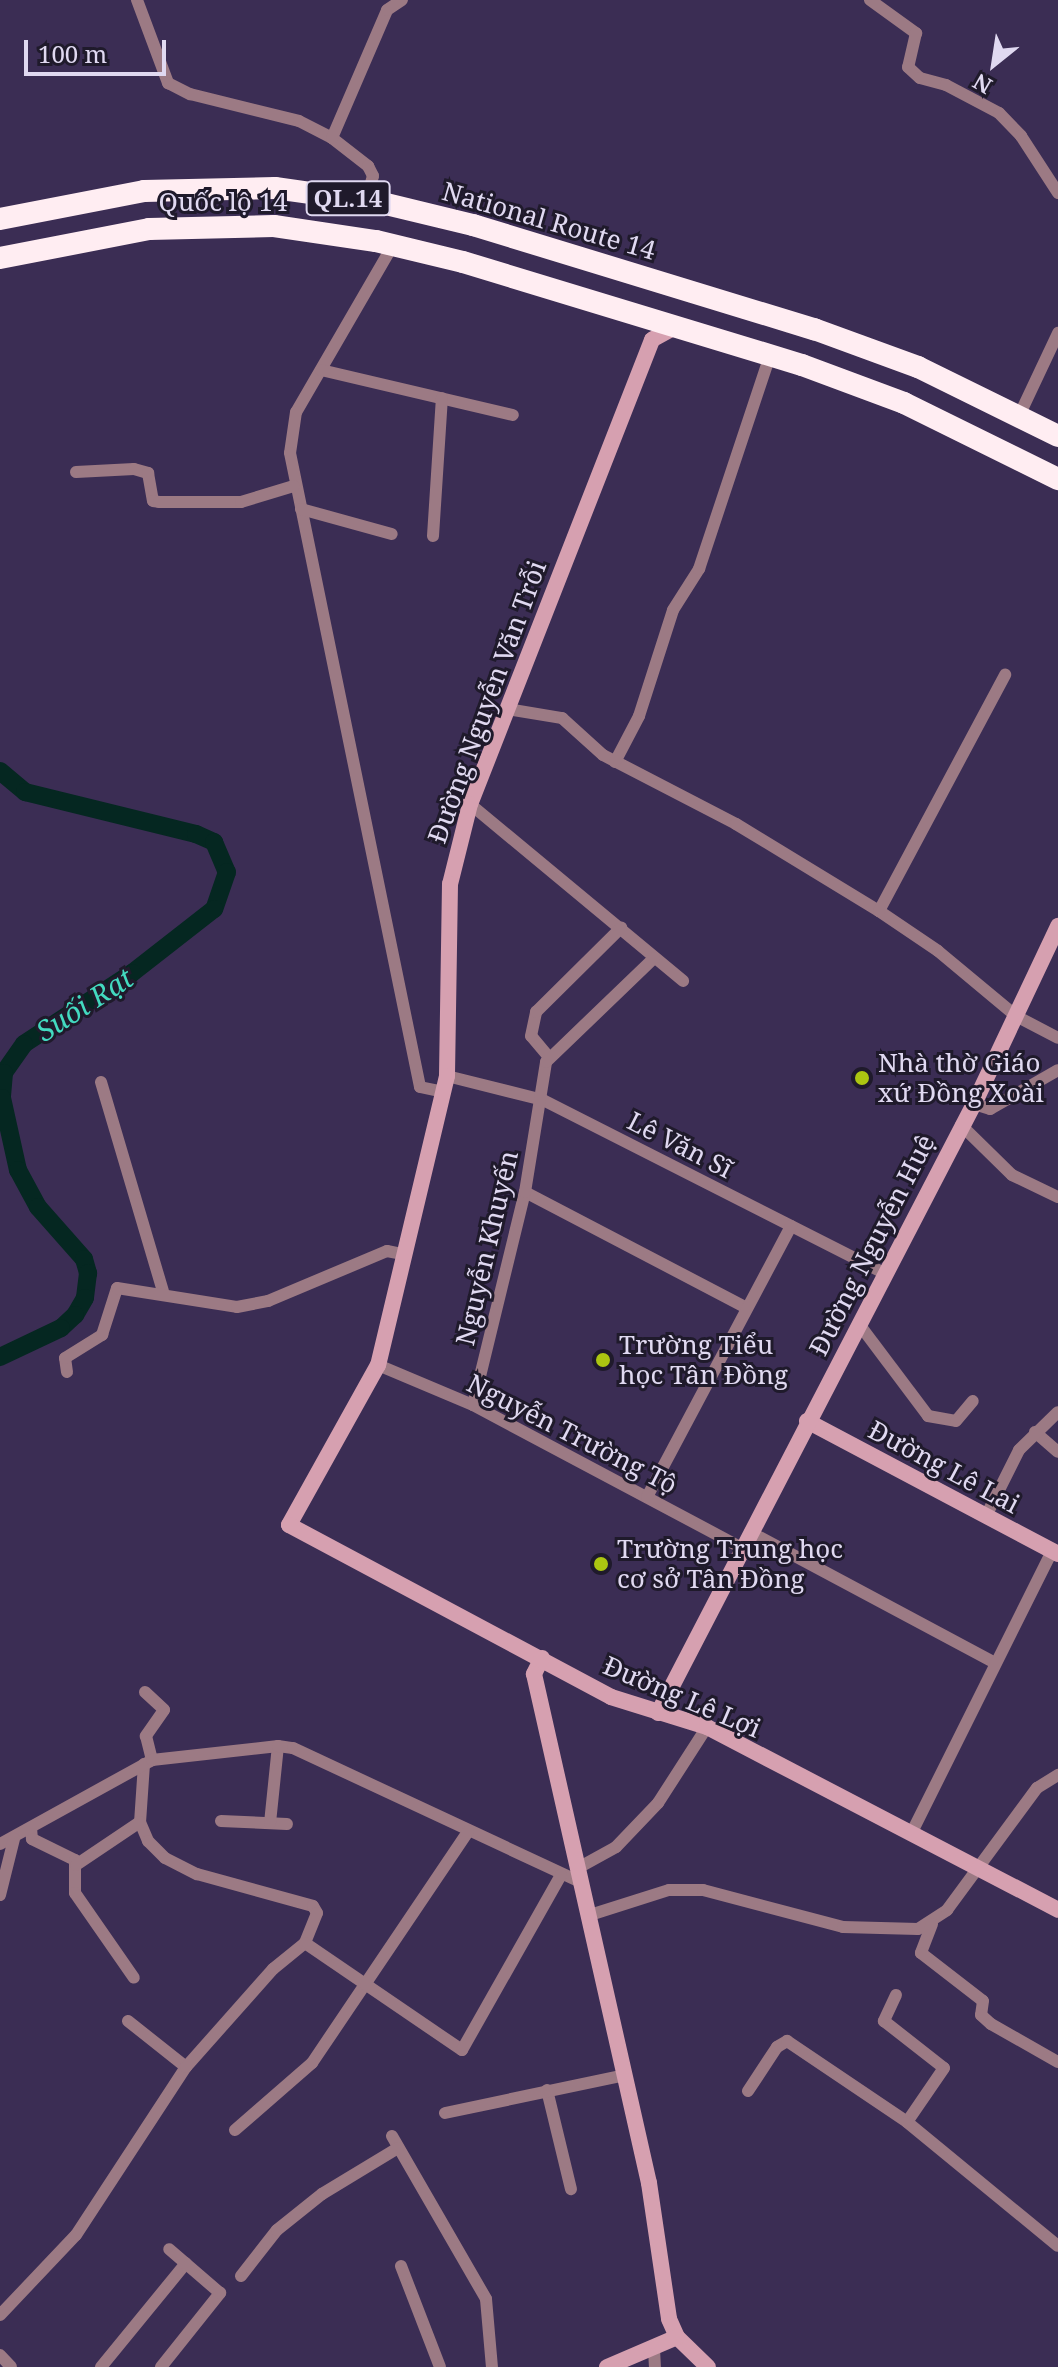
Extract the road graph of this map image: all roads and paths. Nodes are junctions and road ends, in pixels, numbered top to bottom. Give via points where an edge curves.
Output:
1 (137, 0) edge
2 (402, 0) edge
3 (870, 0) edge
4 (332, 138) junction
5 (275, 188) junction
6 (1058, 193) edge
7 (366, 201) junction
8 (0, 219) edge
9 (274, 226) junction
10 (393, 245) junction
11 (0, 258) edge
12 (687, 290) junction
13 (675, 327) junction
14 (1058, 333) edge
15 (770, 356) junction
16 (321, 370) junction
17 (442, 398) junction
18 (513, 415) dead end
19 (1019, 416) junction
20 (1058, 436) edge
21 (76, 472) dead end
22 (1058, 479) edge
23 (294, 486) junction
24 (301, 509) junction
25 (392, 534) dead end
26 (433, 536) dead end
27 (1005, 675) dead end
28 (507, 709) junction
29 (615, 762) junction
30 (470, 804) junction
31 (879, 911) junction
32 (1058, 926) edge
33 (621, 928) junction
34 (654, 958) junction
35 (683, 981) dead end
36 (1016, 1016) junction
37 (1058, 1038) edge
38 (548, 1056) junction
39 (1058, 1070) edge
40 (101, 1082) dead end
41 (445, 1084) junction
42 (543, 1100) junction
43 (974, 1104) junction
44 (961, 1125) junction
45 (525, 1192) junction
46 (1058, 1197) edge
47 (791, 1226) junction
48 (403, 1254) junction
49 (884, 1273) junction
50 (163, 1291) junction
51 (747, 1308) junction
52 (859, 1324) junction
53 (378, 1365) junction
54 (67, 1372) dead end
55 (973, 1401) dead end
56 (473, 1405) junction
57 (1058, 1412) edge
58 (807, 1421) junction
59 (1035, 1432) junction
60 (1058, 1452) edge
61 (647, 1497) junction
62 (986, 1516) junction
63 (289, 1525) joint
64 (750, 1532) junction
65 (742, 1548) junction
66 (1055, 1553) edge
67 (542, 1658) junction
68 (995, 1663) junction
69 (145, 1692) dead end
70 (658, 1713) junction
71 (707, 1727) junction
72 (278, 1746) junction
73 (148, 1762) junction
74 (1058, 1775) edge
75 (221, 1821) dead end
76 (140, 1822) junction
77 (270, 1823) junction
78 (287, 1824) dead end
79 (31, 1828) junction
80 (468, 1832) junction
81 (911, 1834) junction
82 (14, 1839) junction
83 (0, 1844) edge
84 (76, 1865) junction
85 (978, 1868) junction
86 (561, 1875) junction
87 (580, 1875) junction
88 (0, 1895) edge
89 (1058, 1910) edge
90 (590, 1915) junction
91 (932, 1924) junction
92 (305, 1943) junction
93 (134, 1978) dead end
94 (363, 1986) junction
95 (896, 1995) dead end
96 (128, 2021) dead end
97 (1058, 2062) edge
98 (186, 2067) junction
99 (626, 2075) junction
100 (547, 2090) junction
101 (748, 2091) dead end
102 (445, 2113) dead end
103 (907, 2122) junction
104 (235, 2130) dead end
105 (571, 2189) dead end
106 (1058, 2246) edge
107 (169, 2249) dead end
108 (186, 2263) junction
109 (401, 2266) dead end
110 (241, 2276) dead end
111 (0, 2315) edge
112 (677, 2337) junction
113 (654, 2349) junction
114 (0, 2355) edge
115 (11, 2367) edge
116 (101, 2367) edge
117 (161, 2367) edge
118 (440, 2367) edge
119 (492, 2367) edge
120 (607, 2367) edge
121 (655, 2367) edge
122 (708, 2367) edge

1 - 4 street via 160,69 176,90 299,121
2 - 4 street via 387,10
3 - 6 street via 916,33 908,67 920,78 946,85 999,113 1021,136
4 - 7 street via 368,166 373,176
5 - 7 highway, National Route 14 / QL.14
5 - 8 highway, National Route 14 / QL.14 via 144,191
5 - 9 highway
7 - 12 highway, National Route 14 / QL.14 via 473,225
9 - 10 highway, Quốc lộ 14 / QL.14
9 - 11 highway, Quốc lộ 14 / QL.14 via 149,229
10 - 13 highway, Quốc lộ 14 / QL.14
10 - 16 street
12 - 13 highway
12 - 19 highway, National Route 14 / QL.14 via 904,362
13 - 15 highway, QL.14
13 - 28 street, Đường Nguyễn Văn Trỗi via 652,340
14 - 19 street
15 - 22 highway, QL.14 via 904,403
15 - 29 street via 699,569 673,610 639,716
16 - 17 street
16 - 23 street via 296,412 290,435
17 - 18 street
17 - 26 street
19 - 20 highway, National Route 14 / QL.14
21 - 23 street via 148,473 153,501 159,502 241,502
23 - 24 street
24 - 25 street
24 - 41 street via 420,1087
27 - 31 street
28 - 29 street via 562,718
28 - 30 street, Đường Nguyễn Văn Trỗi
29 - 31 street via 736,824
30 - 33 street
30 - 41 street, Đường Nguyễn Văn Trỗi via 450,884
31 - 36 street via 938,951
32 - 36 street, Đường Nguyễn Huệ
33 - 34 street
33 - 38 street via 536,1012 531,1036
34 - 35 street
34 - 38 street
36 - 37 street
36 - 43 street, Đường Nguyễn Huệ
38 - 42 street, Nguyễn Khuyến
39 - 43 street via 990,1109
40 - 50 street
41 - 42 street, Lê Văn Sĩ
41 - 48 street, Đường Nguyễn Văn Trỗi
42 - 45 street, Nguyễn Khuyến
42 - 47 street, Lê Văn Sĩ
43 - 44 street, Đường Nguyễn Huệ
44 - 46 street via 1012,1175
44 - 49 street, Đường Nguyễn Huệ
45 - 51 street
45 - 56 street, Nguyễn Khuyến
47 - 49 street, Lê Văn Sĩ
47 - 51 street
48 - 50 street via 387,1251 268,1301 237,1307
48 - 53 street, Đường Nguyễn Văn Trỗi
49 - 52 street, Đường Nguyễn Huệ
50 - 54 street via 117,1288 102,1335 65,1358
51 - 61 street
52 - 55 street via 928,1416 956,1421
52 - 58 street, Đường Nguyễn Huệ
53 - 56 street, Nguyễn Trường Tộ
53 - 63 street, Đường Nguyễn Văn Trỗi
56 - 61 street, Nguyễn Trường Tộ
57 - 59 street
58 - 62 street, Đường Lê Lai
58 - 64 street, Đường Nguyễn Huệ
59 - 60 street
59 - 62 street via 1007,1469
61 - 65 street, Nguyễn Trường Tộ
62 - 66 street, Đường Lê Lai
63 - 67 street, Đường Lê Lợi
64 - 65 street, Đường Nguyễn Huệ
64 - 68 street
65 - 70 street, Đường Nguyễn Huệ
66 - 68 street
67 - 70 street, Đường Lê Lợi via 611,1697
67 - 87 street via 534,1674
68 - 81 street
69 - 73 street via 164,1710 146,1736
70 - 71 street, Đường Lê Lợi
71 - 81 street, Đường Lê Lợi
71 - 87 street via 650,1812
72 - 73 street
72 - 77 street
72 - 80 street via 293,1748
73 - 76 street
73 - 79 street
74 - 85 street via 1037,1788
75 - 77 street
76 - 84 street
76 - 92 street via 148,1841 180,1867 313,1906 317,1913
77 - 78 street
79 - 82 street
79 - 84 street via 32,1839 71,1857
80 - 86 street
80 - 94 street
81 - 85 street, Đường Lê Lợi
82 - 83 street
82 - 88 street
84 - 93 street via 75,1893
85 - 89 street, Đường Lê Lợi
85 - 91 street
86 - 87 street
86 - 94 street via 462,2050
87 - 90 street
90 - 91 street via 669,1890 703,1890 843,1927 892,1931
90 - 99 street
91 - 97 street via 921,1953 983,2001 981,2015 991,2024
92 - 94 street
92 - 98 street via 273,1969
94 - 104 street via 304,2072
95 - 103 street via 884,2021 944,2068
96 - 98 street
98 - 111 street via 76,2235
99 - 100 street
99 - 112 street via 655,2215 665,2298
100 - 102 street
100 - 105 street
101 - 103 street via 777,2047 787,2041
103 - 106 street
107 - 108 street
108 - 116 street
108 - 117 street via 220,2293
109 - 118 street
110 - 119 street via 277,2230 395,2142 486,2299
112 - 113 street
112 - 122 street
113 - 120 street
113 - 121 street
114 - 115 street

